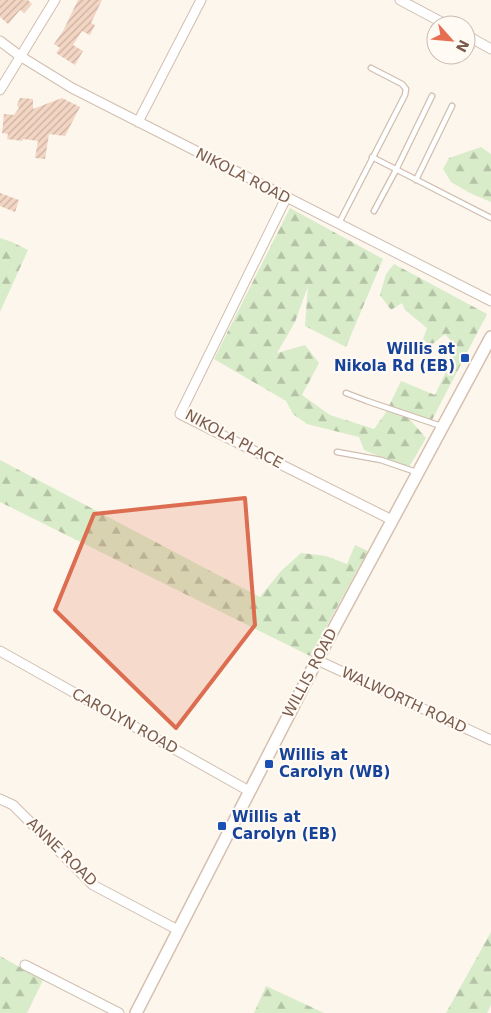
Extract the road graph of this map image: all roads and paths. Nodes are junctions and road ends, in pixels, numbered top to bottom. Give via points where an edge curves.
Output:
1 (55, 0) edge
2 (201, 0) edge
3 (400, 0) edge
4 (428, 15) edge
5 (476, 40) edge
6 (0, 41) edge
7 (491, 48) edge
8 (20, 56) junction
9 (371, 68) dead end
10 (0, 90) edge
11 (432, 96) dead end
12 (452, 106) dead end
13 (138, 122) junction
14 (372, 157) junction
15 (396, 170) junction
16 (416, 180) junction
17 (286, 198) junction
18 (374, 211) dead end
19 (491, 218) edge
20 (338, 224) junction
21 (491, 301) edge
22 (491, 337) edge
23 (346, 393) dead end
24 (443, 426) junction
25 (337, 452) dead end
26 (418, 472) junction
27 (392, 520) junction
28 (0, 651) edge
29 (317, 660) junction
30 (491, 740) edge
31 (249, 791) junction
32 (0, 799) edge
33 (178, 930) junction
34 (24, 965) dead end
35 (119, 1013) edge
36 (136, 1013) edge

1 - 8 street
2 - 13 street
3 - 4 street
5 - 7 street
6 - 8 street, NIKOLA ROAD
8 - 10 street
8 - 13 street, NIKOLA ROAD via 72,88
9 - 14 lane via 406,89
11 - 15 lane
12 - 16 lane
13 - 17 street, NIKOLA ROAD
14 - 15 lane
14 - 20 lane
15 - 16 lane
15 - 18 lane
16 - 19 lane
17 - 20 street, NIKOLA ROAD
17 - 27 street, NIKOLA PLACE via 180,414
20 - 21 street, NIKOLA ROAD
22 - 24 street, WILLIS ROAD
23 - 24 lane
24 - 26 street, WILLIS ROAD
25 - 26 lane via 381,460
26 - 27 street, WILLIS ROAD
27 - 29 street, WILLIS ROAD
28 - 31 street, CAROLYN ROAD
29 - 30 street, WALWORTH ROAD
29 - 31 street, WILLIS ROAD
31 - 33 street, WILLIS ROAD
32 - 33 street, ANNE ROAD via 13,806 93,885
33 - 36 street, WILLIS ROAD
34 - 35 street

